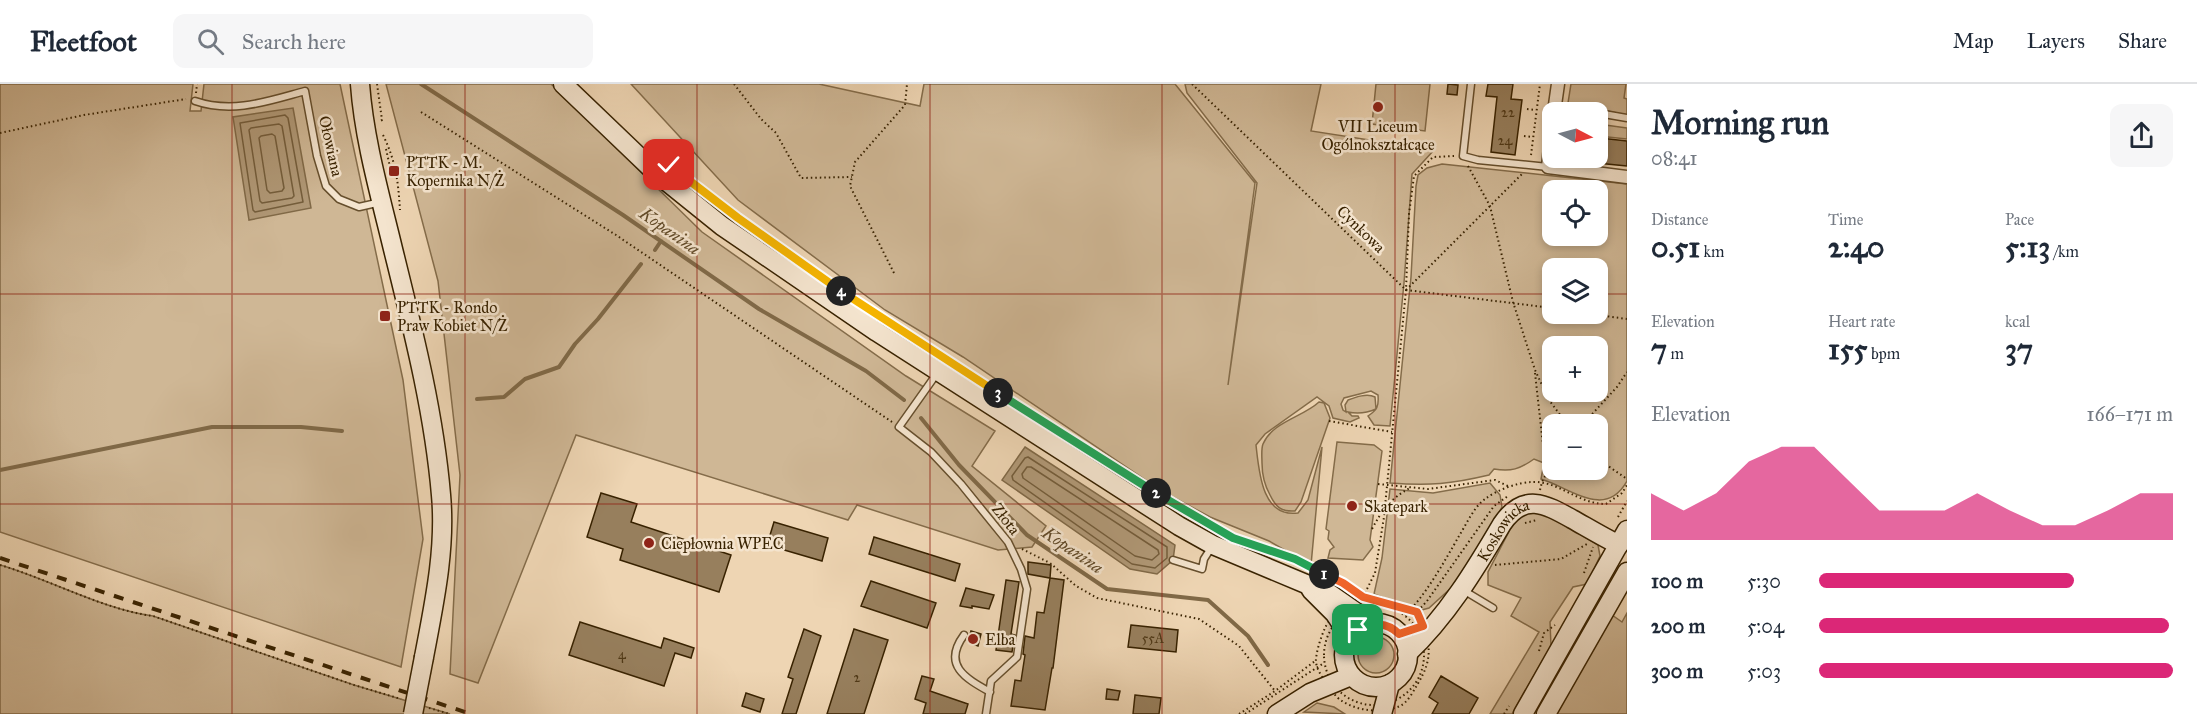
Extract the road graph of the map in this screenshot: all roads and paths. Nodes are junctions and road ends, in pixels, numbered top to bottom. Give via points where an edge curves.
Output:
1 (360, 84) edge
2 (563, 84) edge
3 (734, 84) edge
4 (908, 84) edge
5 (1192, 84) edge
6 (1470, 84) edge
7 (1540, 84) edge
8 (1558, 84) edge
9 (195, 101) joint
10 (1556, 102) edge
11 (1527, 109) dead end
12 (1537, 110) junction
13 (421, 112) dead end
14 (1608, 115) edge
15 (1627, 118) edge
16 (0, 133) edge
17 (1524, 136) dead end
18 (1533, 137) junction
19 (1463, 156) junction
20 (1530, 166) junction
21 (1542, 167) edge
22 (1556, 168) edge
23 (852, 177) junction
24 (1627, 177) edge
25 (381, 202) junction
26 (1490, 206) junction
27 (894, 273) dead end
28 (1406, 290) junction
29 (1513, 302) junction
30 (1542, 306) edge
31 (1608, 316) edge
32 (1627, 319) edge
33 (1535, 370) junction
34 (935, 371) junction
35 (1627, 372) edge
36 (1560, 414) edge
37 (1592, 414) edge
38 (1329, 421) dead end
39 (899, 427) junction
40 (1392, 432) junction
41 (1542, 436) edge
42 (1608, 466) edge
43 (1627, 479) edge
44 (1544, 480) edge
45 (1378, 484) dead end
46 (1387, 485) junction
47 (1627, 485) edge
48 (1510, 487) dead end
49 (1410, 488) junction
50 (1540, 490) dead end
51 (1622, 494) dead end
52 (1385, 506) junction
53 (1543, 518) dead end
54 (1502, 524) junction
55 (1372, 529) dead end
56 (1598, 534) junction
57 (1580, 538) dead end
58 (1623, 538) edge
59 (1008, 542) junction
60 (1213, 545) junction
61 (1264, 549) dead end
62 (1173, 560) dead end
63 (0, 565) edge
64 (1477, 566) junction
65 (1324, 573) dead end
66 (1583, 576) dead end
67 (1625, 578) edge
68 (1305, 584) junction
69 (1463, 590) junction
70 (1358, 599) junction
71 (1493, 608) dead end
72 (1338, 619) junction
73 (1373, 624) junction
74 (1556, 625) dead end
75 (1417, 629) junction
76 (964, 635) dead end
77 (1350, 637) junction
78 (1539, 653) dead end
79 (1344, 657) junction
80 (1325, 675) junction
81 (1352, 676) junction
82 (1390, 684) junction
83 (1369, 687) junction
84 (1275, 691) junction
85 (990, 692) junction
86 (416, 707) edge
87 (1516, 709) edge
88 (1376, 710) edge
89 (450, 714) edge
90 (986, 714) edge
91 (1239, 714) edge
92 (1245, 714) edge
93 (1277, 714) edge
94 (1504, 714) edge
95 (1546, 714) edge

1 - 25 street
2 - 34 street via 655,172 722,226
3 - 23 path via 776,133 801,178
4 - 23 path via 905,105 855,162
5 - 28 path, Cynkowa
6 - 19 lane
7 - 12 path
8 - 10 street
9 - 16 path via 183,98
9 - 25 lane, Ołowiana via 222,107 253,105 305,91 326,186 339,199 359,207
11 - 12 path
12 - 18 path
13 - 39 path via 616,235
14 - 15 lane
17 - 18 path
18 - 20 path
19 - 20 lane
19 - 26 path
19 - 28 path via 1433,157 1414,176
20 - 21 lane
20 - 26 path
22 - 24 street
23 - 27 path via 850,186
25 - 86 street, bridge via 432,424 441,497 437,591
26 - 28 path
26 - 29 path
28 - 29 path
28 - 40 path
29 - 30 path
29 - 33 path
31 - 32 path
33 - 36 path
33 - 41 path
34 - 39 lane
34 - 60 street
35 - 37 path
38 - 40 path
39 - 59 lane, Złota via 931,452
40 - 46 path
42 - 43 path
44 - 50 path
45 - 46 path
46 - 49 path
46 - 52 path
47 - 51 path
48 - 49 path via 1495,480 1447,488
49 - 52 path
52 - 55 path
52 - 70 path via 1375,573
53 - 54 path via 1509,528
54 - 56 street, Koskowicka via 1520,506 1540,504
54 - 64 street, Koskowicka
54 - 75 path via 1487,515 1427,601
56 - 58 street, Koskowicka
56 - 66 path
57 - 64 path via 1589,543 1561,559
58 - 87 street
59 - 84 path via 1050,563 1096,598 1199,619 1239,646
59 - 85 lane, Złota via 1027,589 1017,657 991,681
60 - 62 lane via 1202,569
60 - 68 street
61 - 65 path
63 - 86 path via 128,612 153,616
64 - 69 street, Koskowicka
67 - 95 street
68 - 70 street
68 - 72 street
69 - 71 lane
69 - 75 street, Koskowicka via 1443,612
70 - 72 path
70 - 73 street
70 - 75 path
70 - 75 path via 1390,607 1405,615
72 - 77 street
72 - 80 path via 1323,654
73 - 75 street
73 - 77 street
74 - 78 path via 1544,633
75 - 82 street via 1403,639 1405,669
75 - 88 path via 1424,659 1419,676 1401,697
75 - 88 path via 1430,653 1426,670 1401,706
76 - 85 lane via 956,646 955,664 967,680
77 - 79 street
79 - 80 street
79 - 81 street
80 - 81 street
80 - 84 path via 1316,661
80 - 88 path via 1347,698
80 - 88 path via 1340,701
80 - 92 path
80 - 93 street via 1310,693
81 - 83 street
82 - 83 street
82 - 88 street
83 - 88 street
84 - 91 path
85 - 90 lane, Złota
86 - 89 path
87 - 94 path

